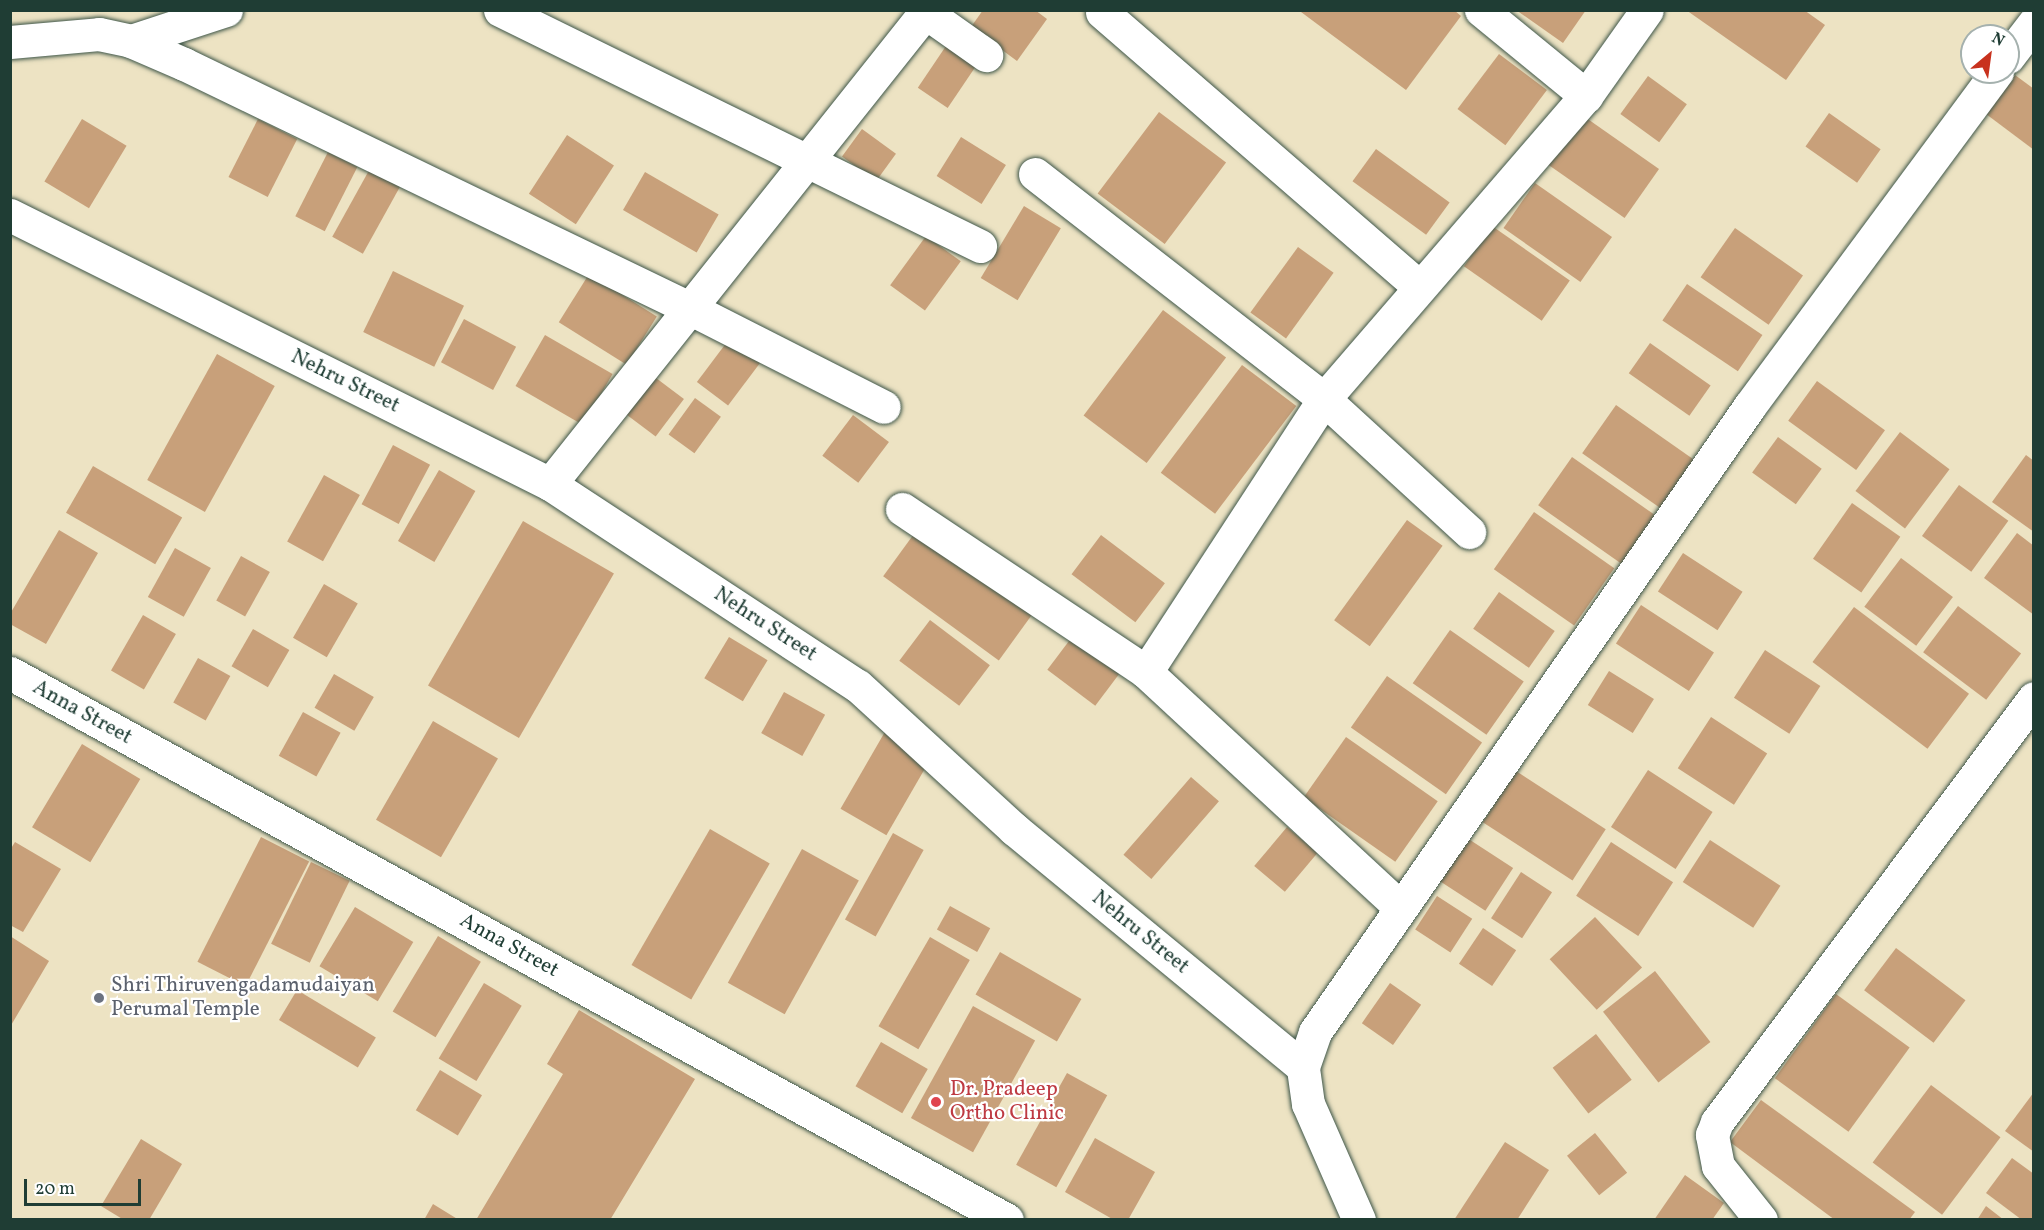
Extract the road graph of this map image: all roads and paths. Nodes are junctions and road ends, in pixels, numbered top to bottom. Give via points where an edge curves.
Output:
1 (226, 10) edge
2 (500, 10) edge
3 (1480, 10) edge
4 (1647, 10) edge
5 (926, 11) edge
6 (1102, 12) dead end
7 (2034, 23) edge
8 (131, 40) junction
9 (2020, 41) edge
10 (10, 42) edge
11 (986, 55) dead end
12 (1988, 84) edge
13 (1586, 96) junction
14 (810, 160) junction
15 (1035, 174) dead end
16 (10, 215) edge
17 (980, 246) dead end
18 (1420, 287) junction
19 (691, 309) junction
20 (1324, 399) junction
21 (884, 408) dead end
22 (550, 484) junction
23 (902, 509) dead end
24 (1469, 532) dead end
25 (1146, 672) junction
26 (10, 674) edge
27 (2034, 698) edge
28 (1401, 908) junction
29 (1303, 1067) junction
30 (1007, 1220) edge
31 (1359, 1220) edge
32 (1761, 1220) edge

1 - 8 street
2 - 14 street
3 - 13 street
4 - 13 street
5 - 11 street
5 - 14 street
6 - 18 street
7 - 9 street
8 - 10 street via 99,34
8 - 19 street
12 - 28 street via 1749,406
13 - 18 street
14 - 17 street
14 - 19 street
15 - 20 street
16 - 22 street, Nehru Street
18 - 20 street
19 - 21 street
19 - 22 street
20 - 24 street
20 - 25 street
22 - 29 street, Nehru Street via 858,686 1014,829
23 - 25 street
25 - 28 street
26 - 30 street, Anna Street
27 - 32 street via 1717,1122 1712,1135 1718,1166
28 - 29 street via 1315,1032
29 - 31 street via 1308,1104

